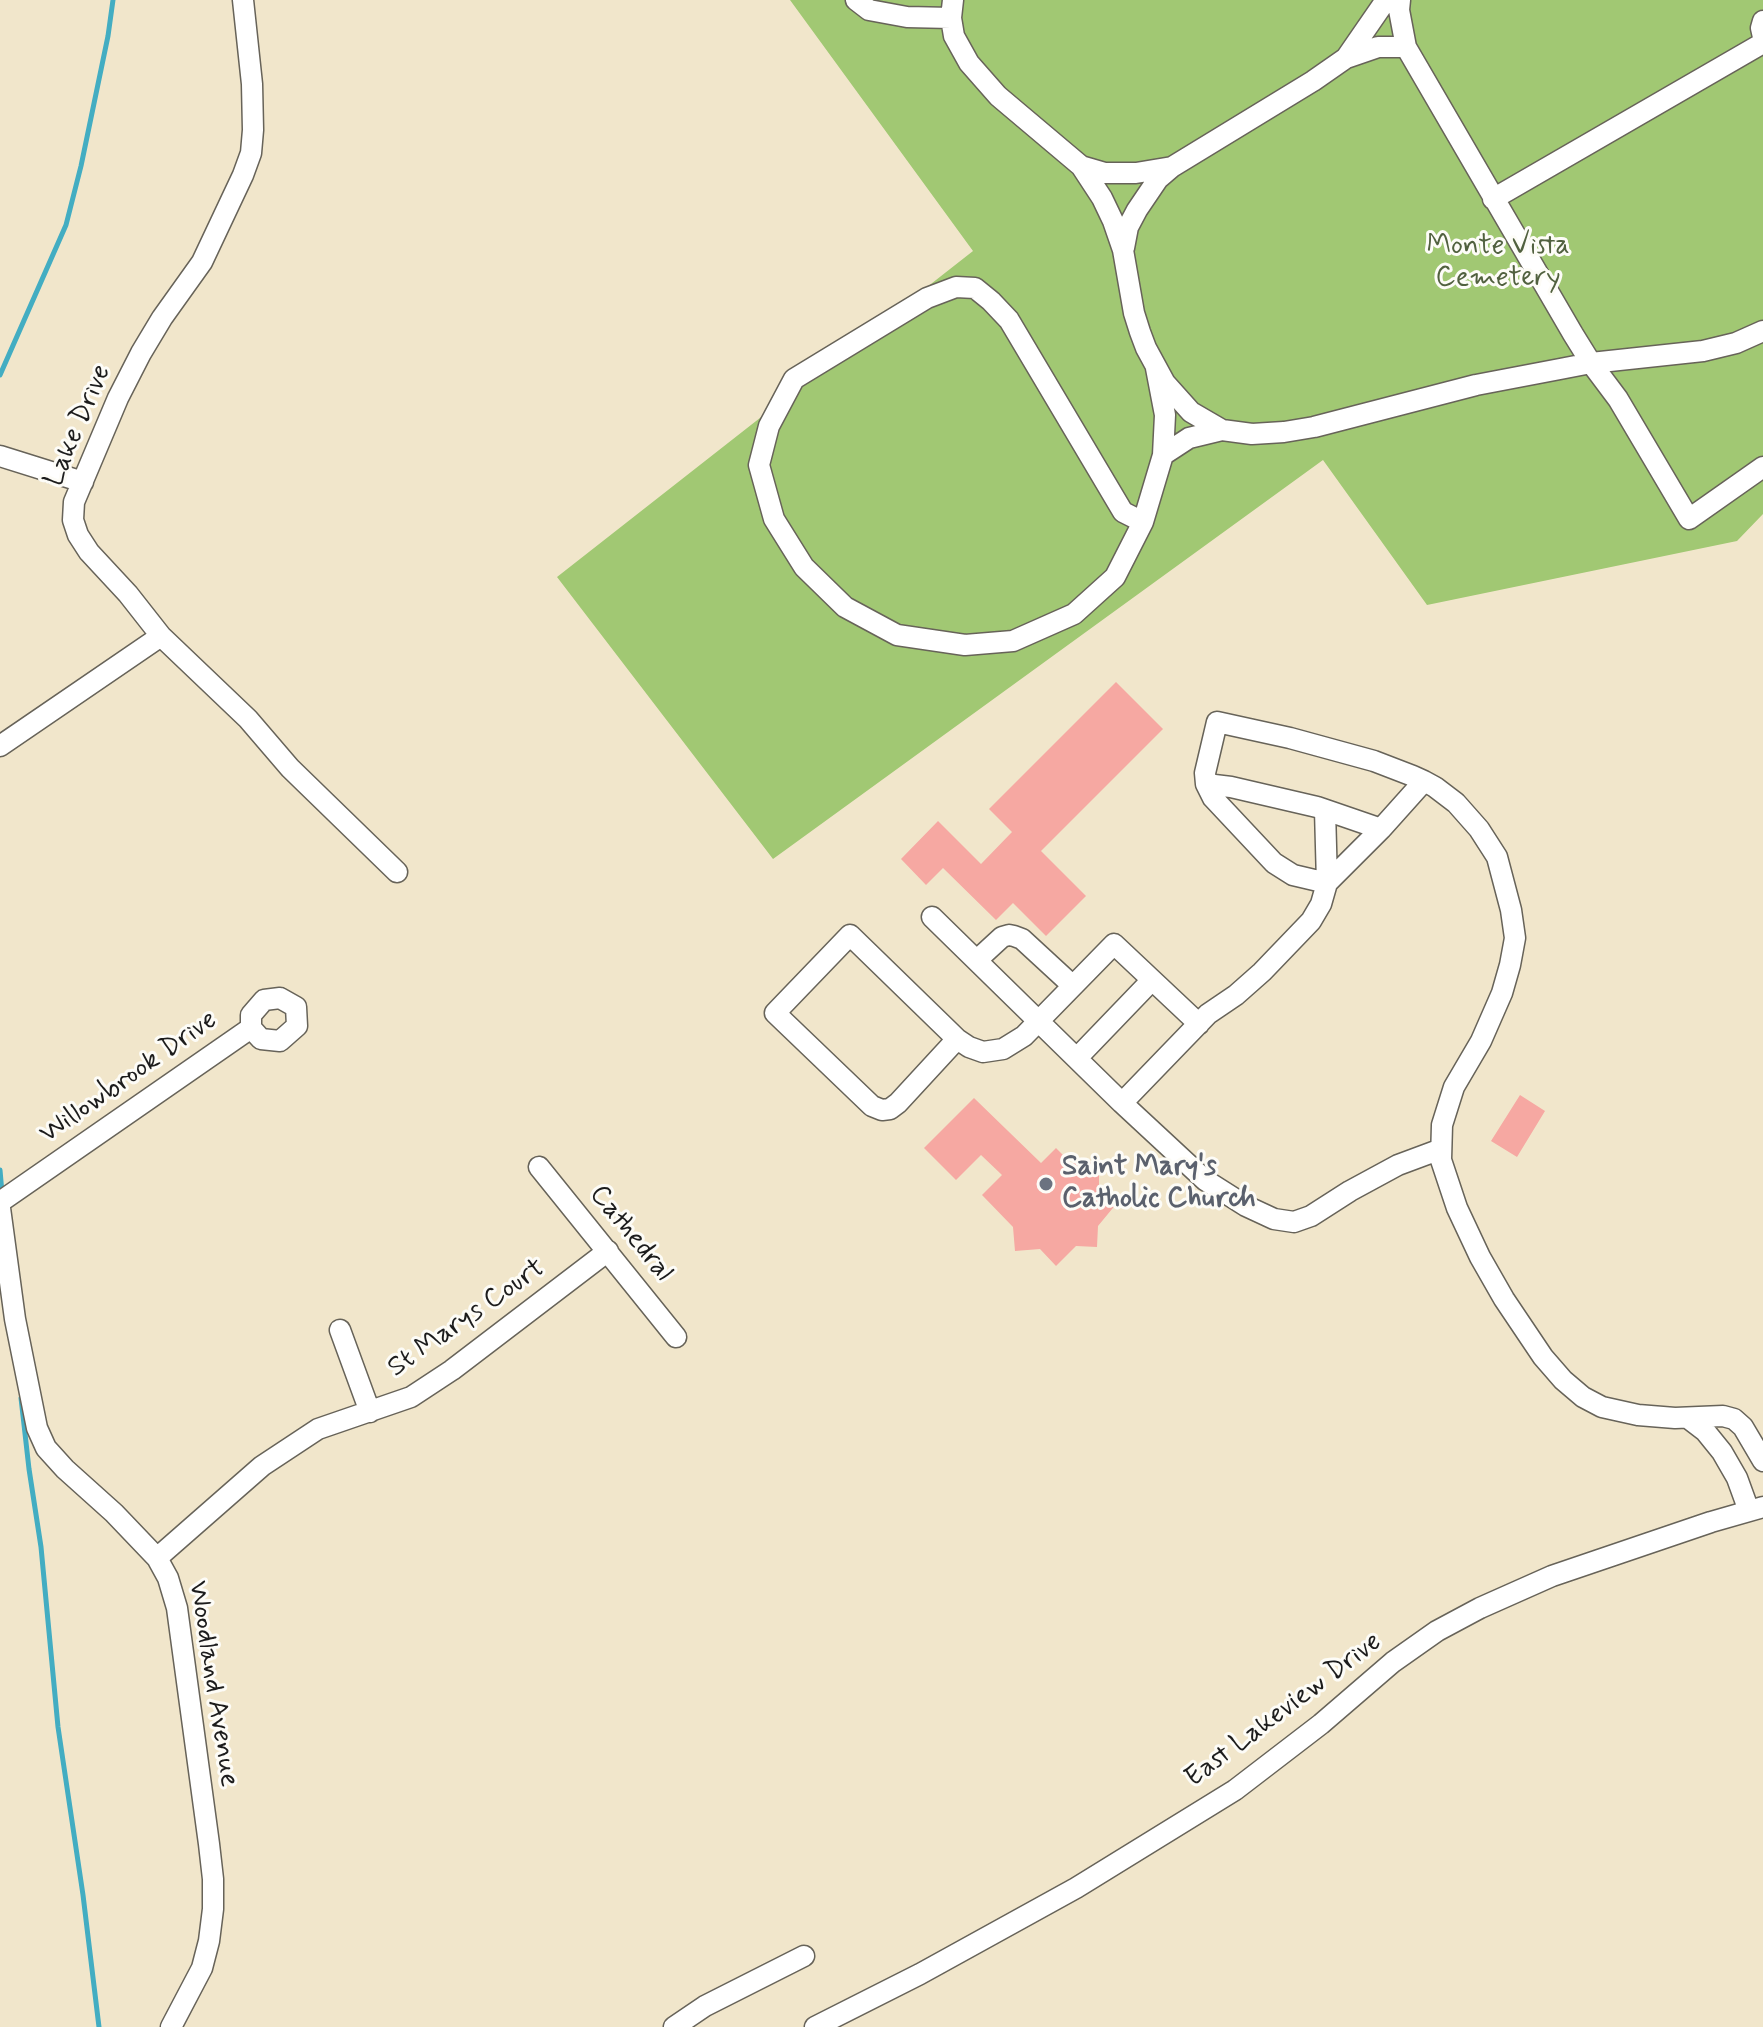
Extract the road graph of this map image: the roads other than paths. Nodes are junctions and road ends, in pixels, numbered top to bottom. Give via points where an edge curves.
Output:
1 (243, 0) edge
2 (856, 0) edge
3 (1386, 0) edge
4 (1400, 0) edge
5 (952, 9) edge
6 (1763, 21) edge
7 (1763, 37) edge
8 (1763, 43) edge
9 (1406, 47) junction
10 (1346, 58) junction
11 (1081, 166) junction
12 (1172, 167) junction
13 (1493, 199) junction
14 (1123, 250) junction
15 (1763, 331) edge
16 (1591, 363) junction
17 (1156, 368) junction
18 (1222, 430) junction
19 (1163, 455) junction
20 (0, 456) edge
21 (1763, 467) edge
22 (83, 482) junction
23 (1143, 522) junction
24 (161, 636) junction
25 (0, 746) edge
26 (1424, 781) junction
27 (1206, 784) junction
28 (1325, 810) junction
29 (1381, 829) junction
30 (397, 872) dead end
31 (1327, 883) junction
32 (932, 917) dead end
33 (977, 960) junction
34 (1152, 980) junction
35 (1073, 986) junction
36 (1040, 1021) junction
37 (1199, 1024) junction
38 (251, 1028) dead end
39 (957, 1039) junction
40 (1077, 1058) junction
41 (1122, 1103) junction
42 (1441, 1149) junction
43 (539, 1167) dead end
44 (0, 1202) edge
45 (0, 1208) edge
46 (608, 1251) junction
47 (340, 1330) dead end
48 (676, 1337) dead end
49 (370, 1412) junction
50 (1688, 1418) junction
51 (1763, 1461) edge
52 (1756, 1509) edge
53 (157, 1558) junction
54 (804, 1956) dead end
55 (172, 2024) edge
56 (674, 2027) edge
57 (815, 2027) edge

1 - 22 street, Lake Drive via 252,84 251,153 202,262 162,318 118,398
2 - 5 street via 869,10 907,17
3 - 10 street
4 - 9 street
5 - 11 street via 954,36 979,76
6 - 7 street
8 - 13 street
9 - 10 street via 1378,47
9 - 13 street
10 - 12 street
11 - 12 street via 1105,173
11 - 14 street via 1102,198
12 - 14 street via 1142,202
13 - 16 street
14 - 17 street via 1134,313
15 - 16 street via 1703,351
16 - 18 street via 1299,429 1252,434
16 - 21 street via 1689,519
17 - 18 street via 1191,412
17 - 19 street via 1165,415
18 - 19 street via 1189,438
19 - 23 street
20 - 22 street
22 - 24 street, Lake Drive via 74,502 78,535
23 - 23 street via 1115,577 1074,614 1013,641 965,645 897,635 845,607 804,567 774,519 759,465 769,426 794,379 927,298 956,287 975,288 1009,320 1123,512
24 - 25 street
24 - 30 street, Lake Drive
26 - 27 street via 1374,761 1217,722
26 - 29 street
26 - 42 street via 1456,803 1497,857 1515,938 1502,993 1454,1087
27 - 28 street
27 - 31 street via 1274,863 1293,875
28 - 29 street
28 - 31 street
29 - 31 street
31 - 37 street via 1321,904 1293,941
32 - 33 street
33 - 35 street via 1002,937 1014,936
33 - 36 street
34 - 35 street via 1114,944
34 - 37 street
34 - 40 street
35 - 36 street
36 - 39 street via 1003,1049 983,1052
36 - 40 street
37 - 41 street
38 - 44 street, Willowbrook Drive
39 - 39 street via 850,935 775,1013 882,1110 898,1103
40 - 41 street
41 - 42 street via 1205,1180 1246,1206 1294,1222 1398,1165
42 - 50 street via 1457,1208 1480,1257 1563,1380 1602,1407
43 - 46 street, Cathedral
45 - 53 street, Woodland Avenue via 37,1428 65,1469
46 - 48 street, Cathedral
46 - 49 street, St Marys Court via 452,1370 411,1397
47 - 49 street
49 - 53 street, St Marys Court via 318,1429 262,1466
50 - 51 street via 1734,1419
50 - 52 street via 1722,1452
52 - 57 street, East Lakeview Drive via 1552,1576 1437,1631 1235,1790 1076,1888
53 - 55 street, Woodland Avenue via 177,1608 213,1879 202,1968
54 - 56 street

